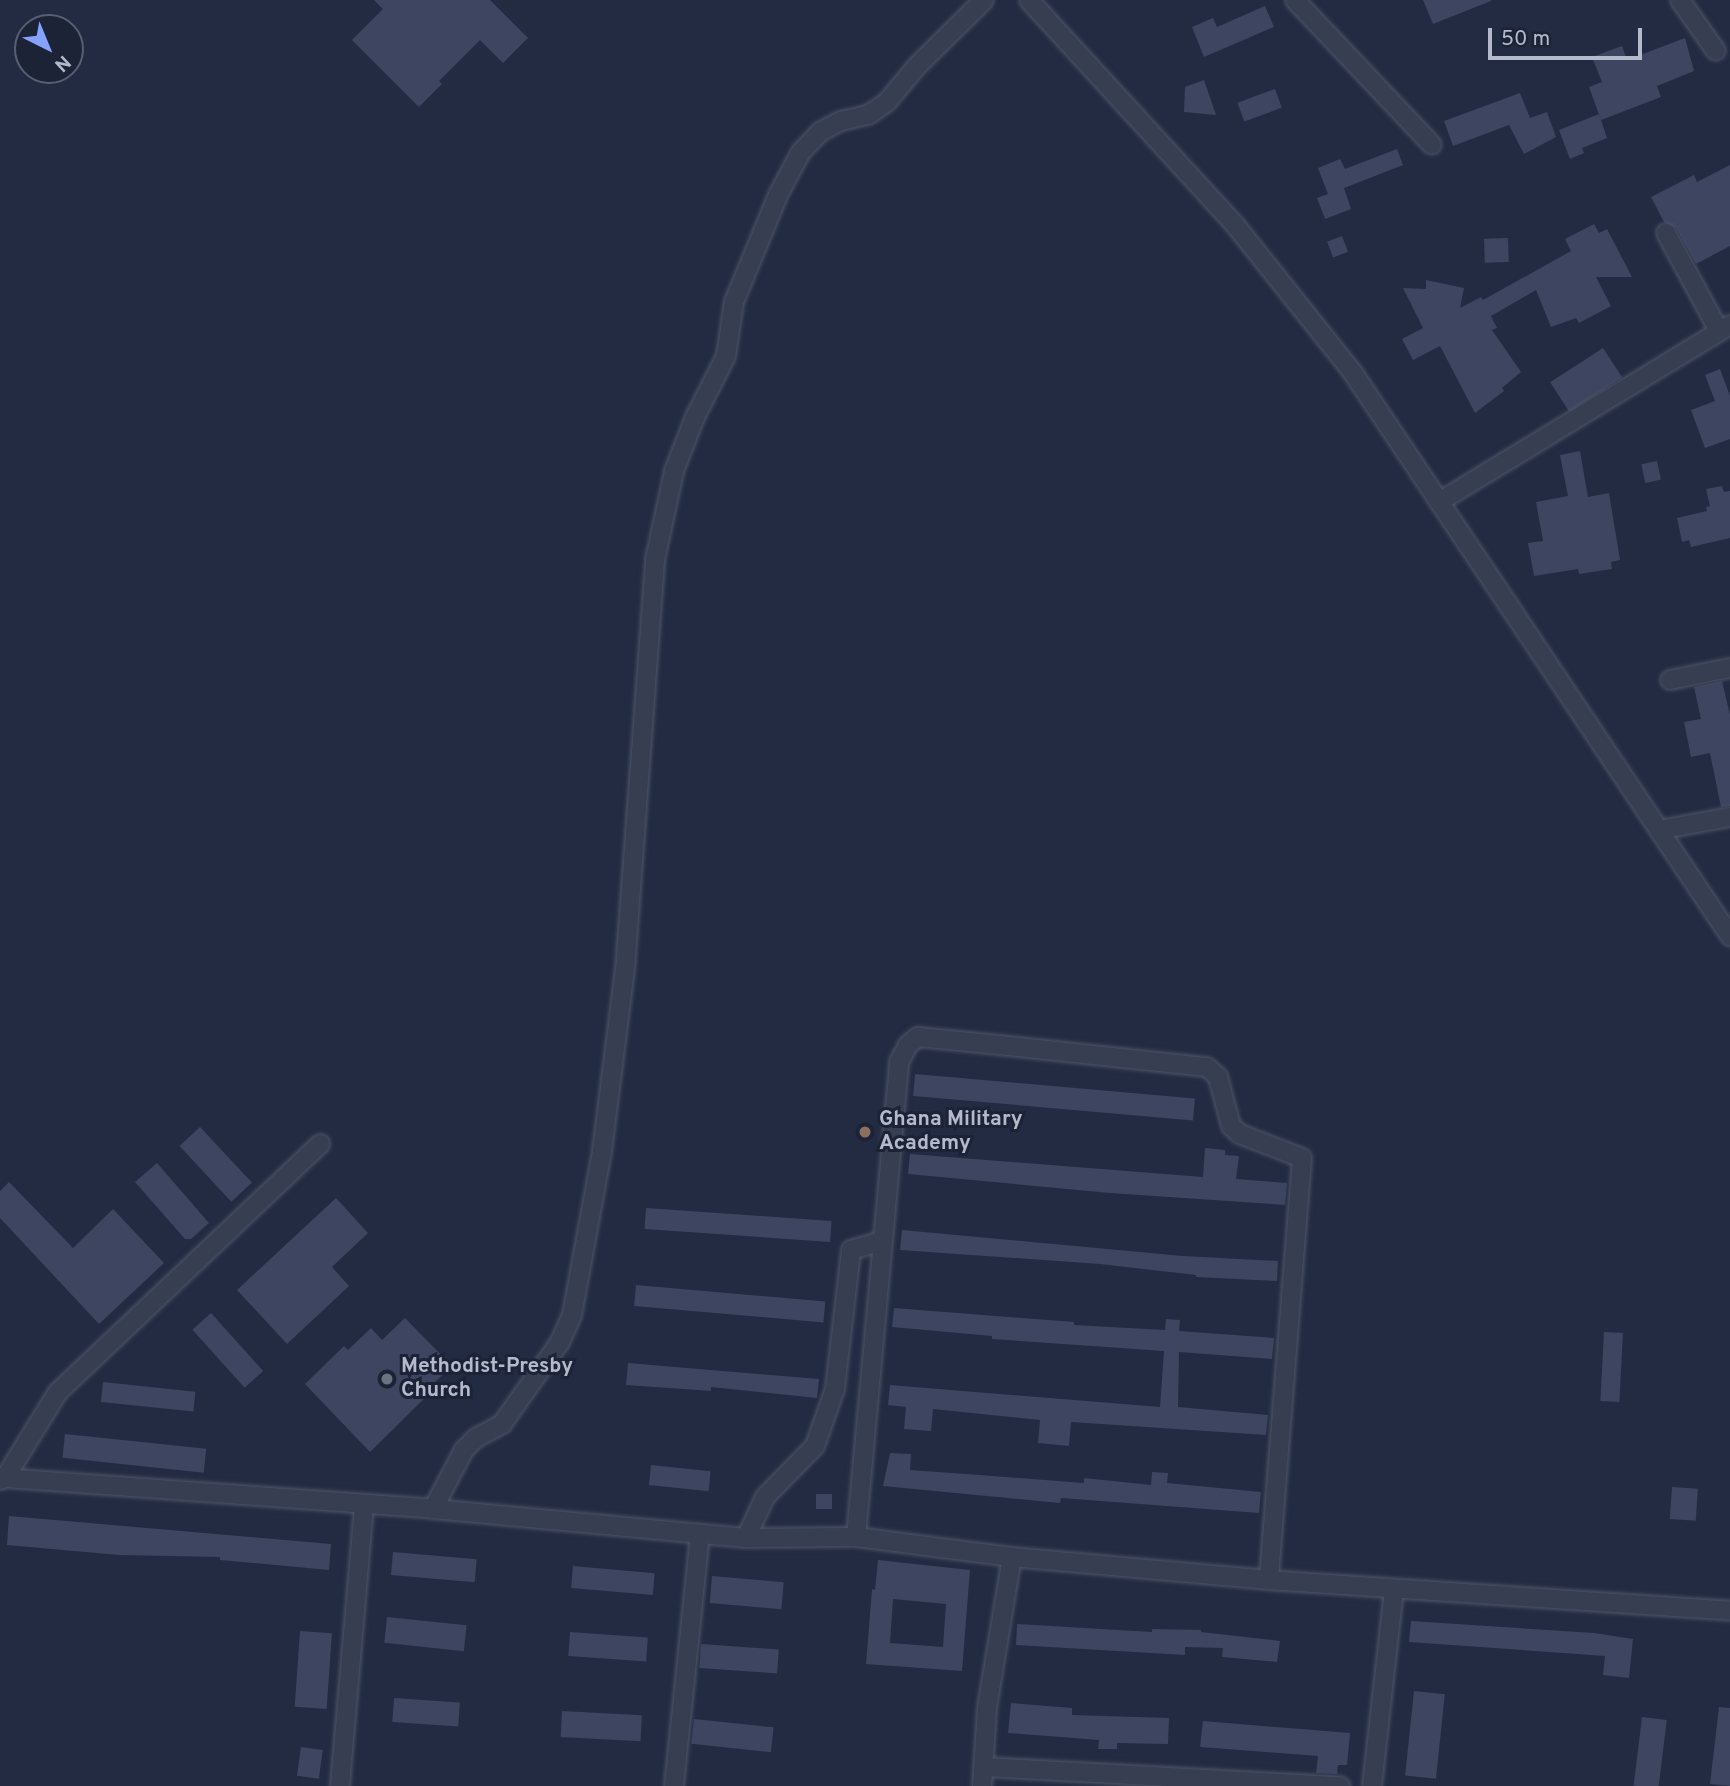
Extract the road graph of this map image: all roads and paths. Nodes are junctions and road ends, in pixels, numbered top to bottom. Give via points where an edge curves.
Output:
1 (984, 0) edge
2 (1029, 0) edge
3 (1295, 0) edge
4 (1680, 0) edge
5 (1716, 51) dead end
6 (1432, 145) dead end
7 (1666, 233) dead end
8 (1724, 328) edge
9 (1440, 502) junction
10 (1730, 668) edge
11 (1670, 680) dead end
12 (1730, 817) edge
13 (1659, 830) junction
14 (1730, 936) edge
15 (320, 1144) dead end
16 (882, 1241) junction
17 (2, 1479) edge
18 (364, 1504) junction
19 (433, 1509) junction
20 (700, 1534) junction
21 (856, 1537) junction
22 (746, 1538) junction
23 (1012, 1557) junction
24 (1269, 1580) junction
25 (1394, 1589) junction
26 (1730, 1611) edge
27 (984, 1767) junction
28 (340, 1786) edge
29 (674, 1786) edge
30 (982, 1786) edge
31 (1340, 1786) edge
32 (1372, 1786) edge

1 - 19 street via 887,102 868,115 820,132 801,152 738,291 726,356 695,416 674,471 656,560 625,970 602,1151 572,1315 560,1342 502,1423 464,1450
2 - 9 street via 1235,225 1353,373
3 - 6 street
4 - 5 street
7 - 8 street
8 - 9 street
9 - 13 street
10 - 11 street
12 - 13 street
13 - 14 street
15 - 17 street via 58,1392
16 - 21 street
16 - 22 street via 851,1250 835,1389 815,1446 765,1497
16 - 24 street via 899,1062 918,1037 1207,1067 1218,1077 1231,1126 1240,1135 1302,1157
17 - 18 street
18 - 19 street
18 - 28 street
19 - 20 street
20 - 22 street
20 - 29 street
21 - 22 street
21 - 23 street
23 - 24 street
23 - 27 street via 989,1695
24 - 25 street
25 - 26 street
25 - 32 street
27 - 30 street
27 - 31 street

